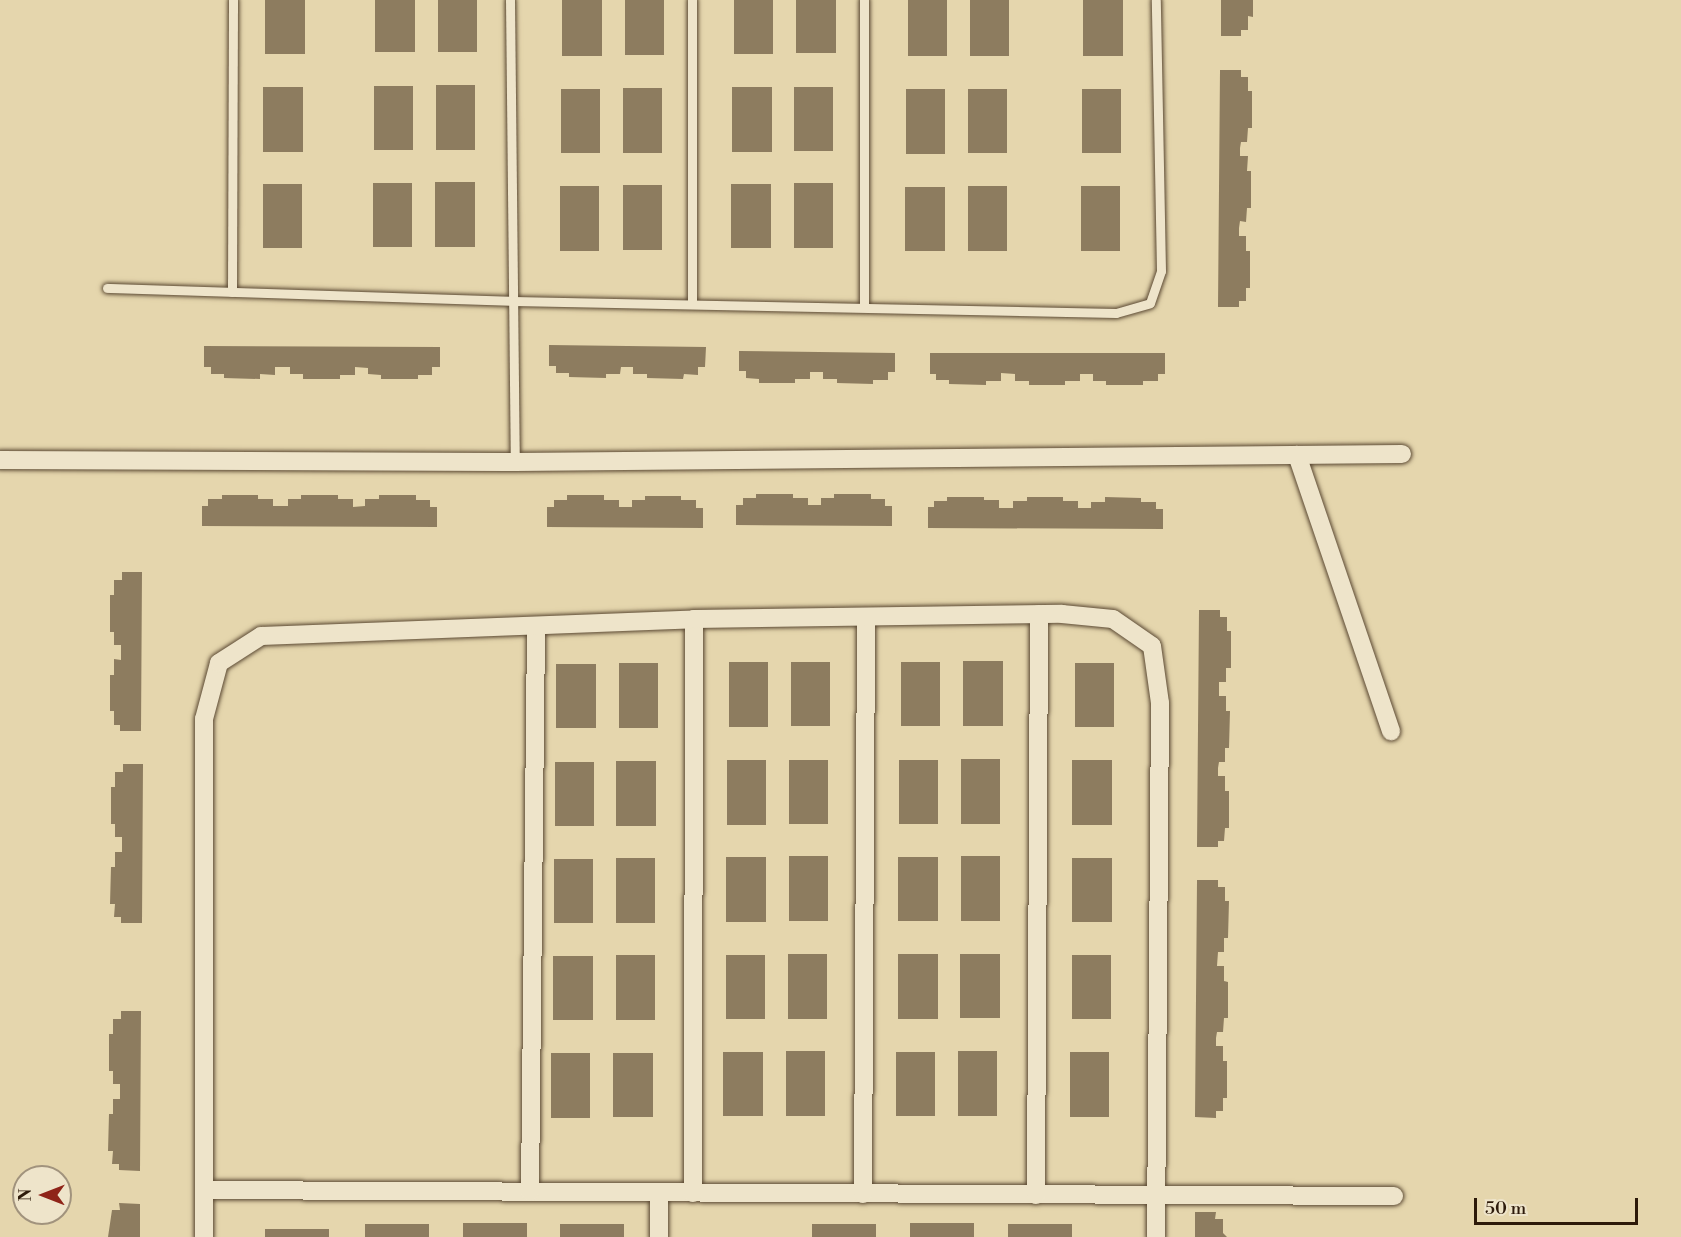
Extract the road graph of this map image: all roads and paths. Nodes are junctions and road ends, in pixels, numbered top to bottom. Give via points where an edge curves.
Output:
1 (233, 0) edge
2 (510, 0) edge
3 (692, 0) edge
4 (864, 0) edge
5 (1156, 0) edge
6 (107, 288) dead end
7 (232, 292) junction
8 (513, 301) junction
9 (692, 303) junction
10 (864, 307) junction
11 (1402, 454) dead end
12 (1298, 455) junction
13 (0, 460) edge
14 (515, 462) junction
15 (1039, 614) junction
16 (866, 617) junction
17 (694, 620) junction
18 (536, 626) junction
19 (1392, 731) dead end
20 (204, 1191) junction
21 (530, 1192) junction
22 (659, 1193) junction
23 (693, 1193) junction
24 (863, 1194) junction
25 (1036, 1195) junction
26 (1156, 1195) junction
27 (1394, 1196) dead end
28 (204, 1237) edge
29 (659, 1237) edge
30 (1156, 1237) edge

1 - 7 lane
2 - 8 lane
3 - 9 lane
4 - 10 lane
5 - 10 lane via 1161,271 1150,303 1116,313
6 - 7 lane
7 - 8 lane
8 - 9 lane
8 - 14 lane
9 - 10 lane
11 - 12 street
12 - 14 street
12 - 19 street
13 - 14 street
15 - 16 street
15 - 25 street
15 - 26 street via 1113,619 1152,646 1160,703
16 - 17 street
16 - 24 street
17 - 18 street
17 - 23 street
18 - 20 street via 261,636 219,663 204,719
18 - 21 street
20 - 21 street
20 - 28 street
21 - 22 street
22 - 23 street
22 - 29 street
23 - 24 street
24 - 25 street
25 - 26 street
26 - 27 street
26 - 30 street

